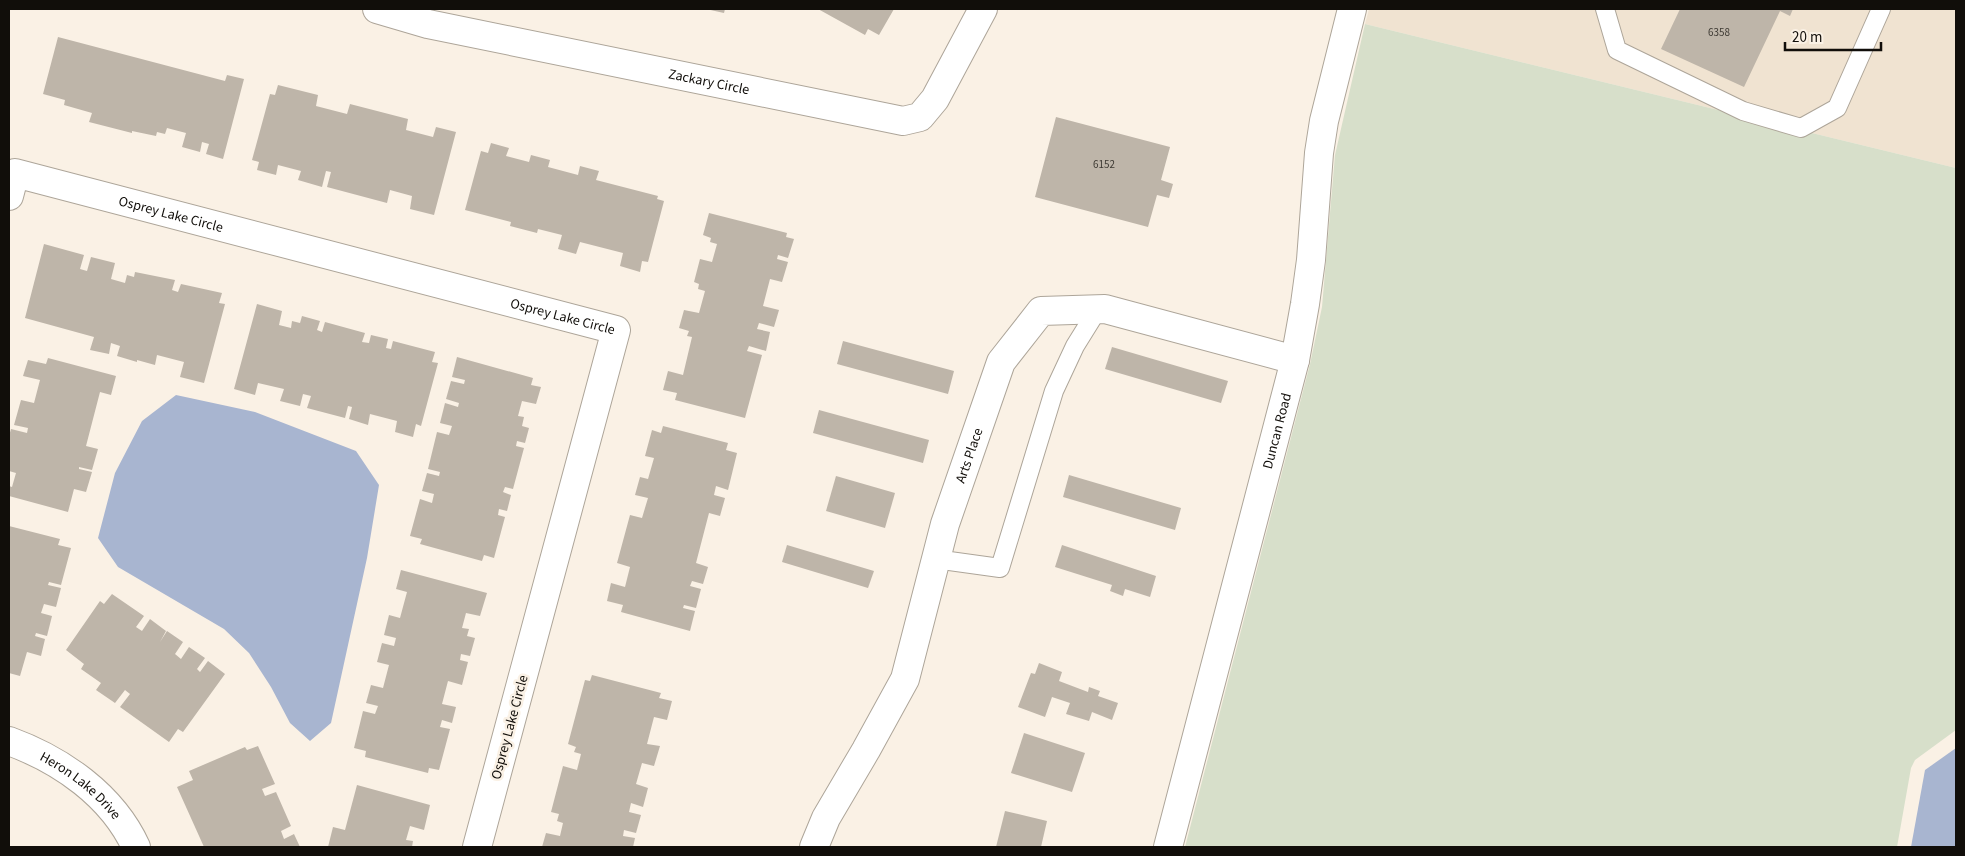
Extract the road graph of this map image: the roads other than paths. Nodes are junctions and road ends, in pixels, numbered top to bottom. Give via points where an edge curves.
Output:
1 (377, 9) edge
2 (983, 9) edge
3 (1352, 9) edge
4 (1605, 9) edge
5 (1881, 9) edge
6 (9, 196) edge
7 (1098, 309) junction
8 (1295, 360) junction
9 (934, 559) junction
10 (9, 741) edge
11 (136, 847) edge
12 (477, 847) edge
13 (814, 847) edge
14 (1168, 847) edge

1 - 2 street, Zackary Circle via 428,24 903,121 920,117 935,99
3 - 8 street, Duncan Road via 1319,153 1310,269
4 - 5 lane via 1617,50 1742,111 1800,128 1837,108
6 - 12 street, Osprey Lake Circle via 15,173 616,330
7 - 8 street, Arts Place
7 - 9 street, Arts Place via 1041,311 1001,362
7 - 9 lane via 1075,346 1054,391 1000,568
8 - 14 street, Duncan Road
9 - 13 street, Arts Place via 905,679 826,818
10 - 11 street, Heron Lake Drive via 24,746 83,781 109,806

